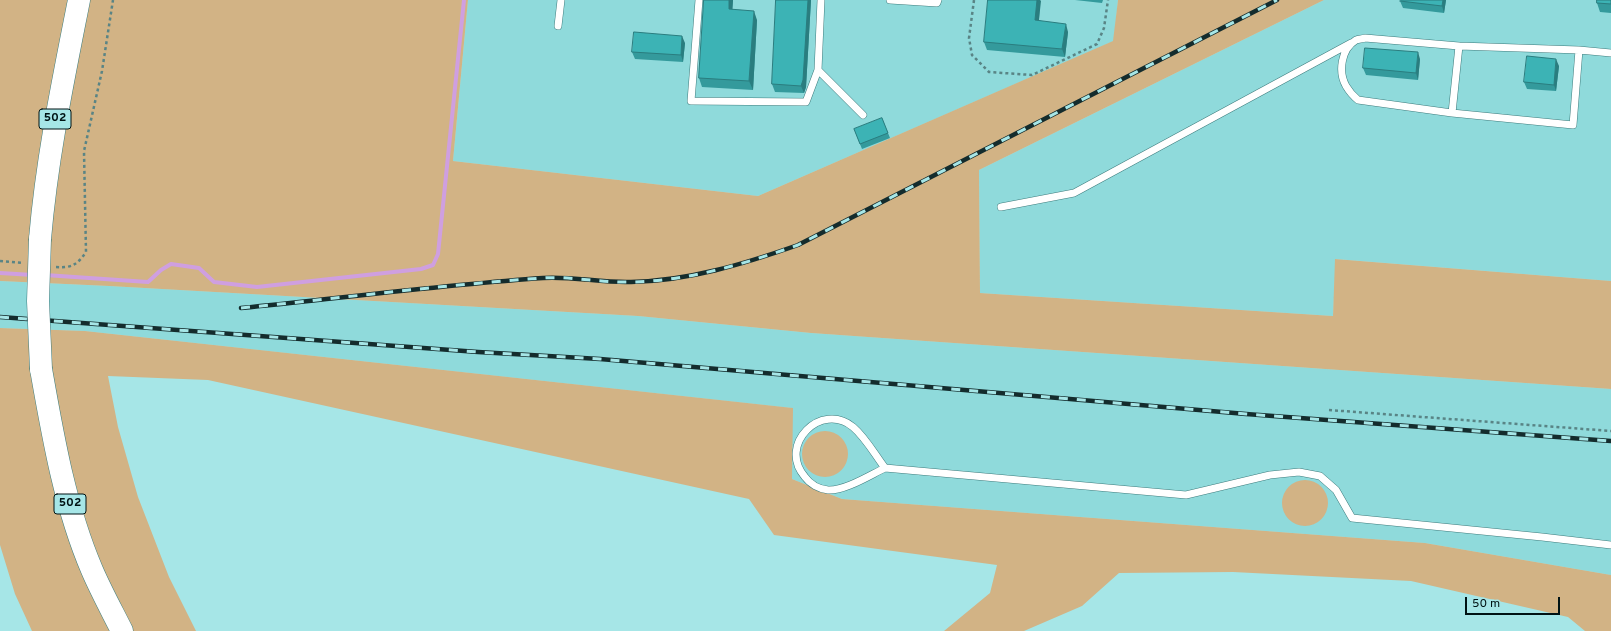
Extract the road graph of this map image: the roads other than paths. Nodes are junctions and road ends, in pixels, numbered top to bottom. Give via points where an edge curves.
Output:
1 (79, 0) edge
2 (560, 0) edge
3 (699, 0) edge
4 (821, 0) edge
5 (890, 0) edge
6 (938, 0) edge
7 (558, 26) dead end
8 (1356, 40) junction
9 (1459, 46) junction
10 (1579, 50) junction
11 (1611, 53) edge
12 (818, 70) junction
13 (1452, 113) junction
14 (863, 115) dead end
15 (1001, 207) dead end
16 (885, 468) junction
17 (1611, 545) edge
18 (122, 631) edge

1 - 18 main road, 502, bridge via 44,191 38,301 42,369 56,450 79,532 92,569
2 - 7 lane
3 - 12 lane via 691,101 806,102
4 - 12 lane
5 - 6 lane via 937,3
8 - 9 lane via 1365,38
8 - 13 lane via 1348,48 1341,69 1345,85 1358,100
8 - 15 lane via 1074,193
9 - 10 lane
9 - 13 lane
10 - 11 lane
10 - 13 lane via 1573,125
12 - 14 lane
16 - 16 lane via 844,487 829,490 807,480 798,467 796,451 807,429 814,424 829,419 841,421 858,432
16 - 17 lane via 1186,495 1270,475 1299,472 1320,476 1336,490 1352,518

